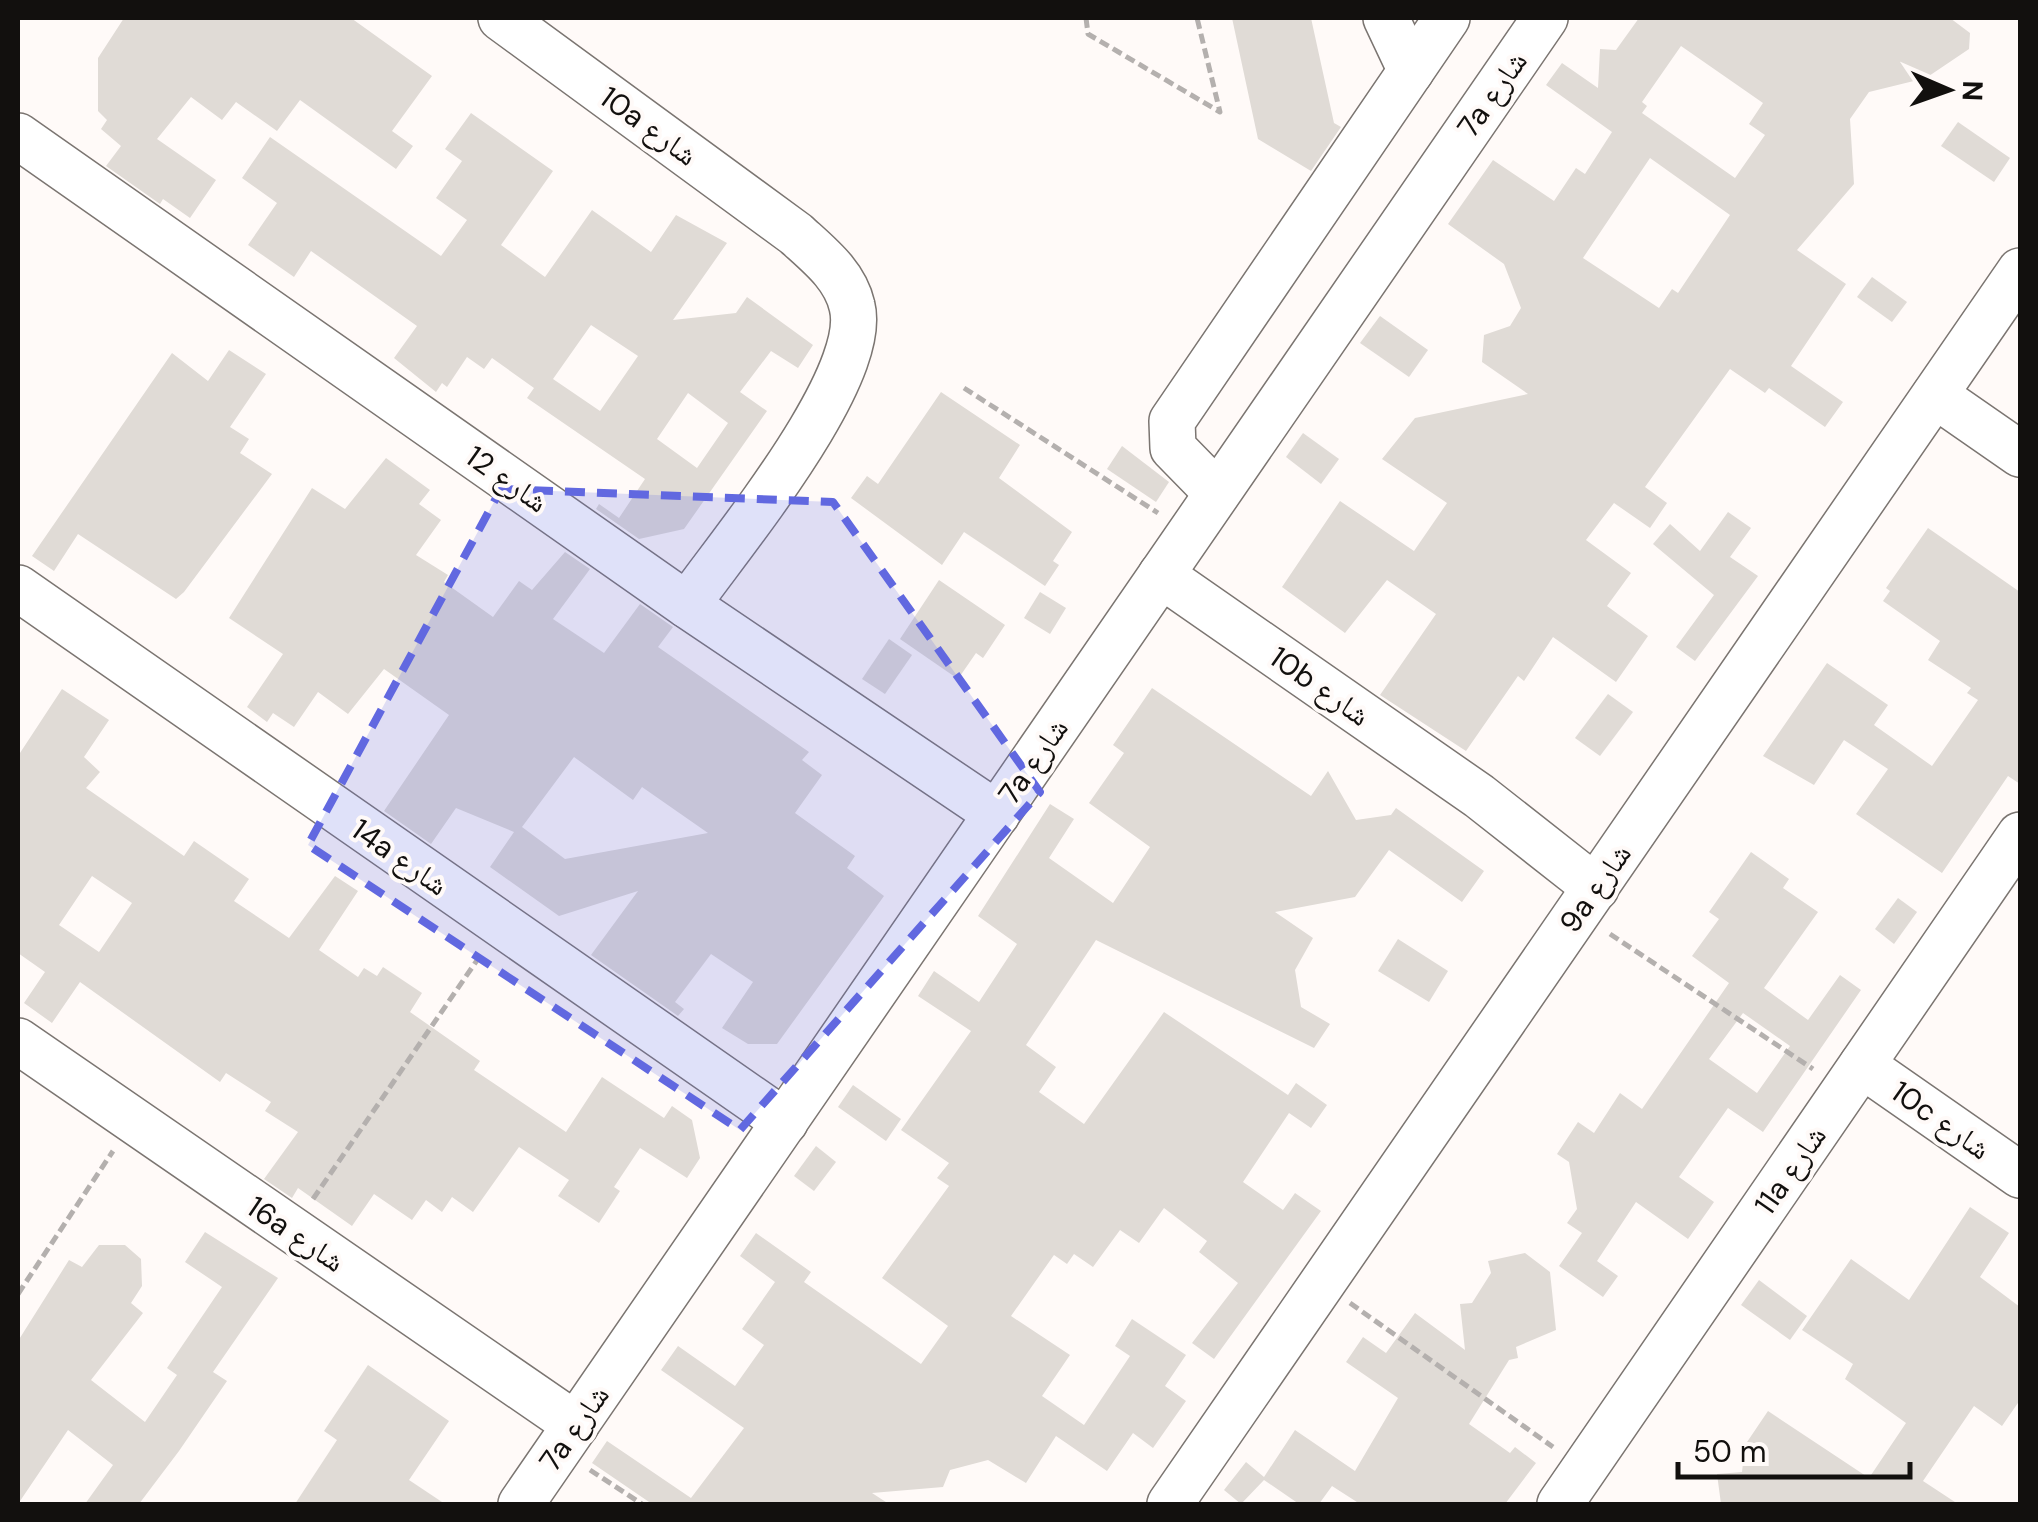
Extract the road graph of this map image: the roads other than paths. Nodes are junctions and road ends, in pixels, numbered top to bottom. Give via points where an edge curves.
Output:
1 (501, 18) edge
2 (1386, 18) edge
3 (1447, 18) edge
4 (1544, 18) edge
5 (1411, 70) junction
6 (19, 137) edge
7 (2020, 271) edge
8 (1935, 395) junction
9 (2020, 454) edge
10 (1217, 494) junction
11 (1161, 575) junction
12 (18, 588) edge
13 (687, 605) junction
14 (996, 814) junction
15 (2020, 835) edge
16 (1595, 889) junction
17 (18, 1040) edge
18 (1854, 1078) junction
19 (784, 1122) junction
20 (2020, 1175) edge
21 (568, 1437) junction
22 (1577, 1492) edge
23 (522, 1504) edge
24 (1170, 1504) edge

1 - 13 street, 10a شارع via 796,234 850,258 874,293 878,324 870,355 832,397
2 - 5 street
3 - 5 street
4 - 10 street, 7a شارع
5 - 10 street via 1172,420 1173,448
6 - 13 street, شارع 12
7 - 8 street, 9a شارع
8 - 9 street
8 - 16 street, 9a شارع
10 - 11 street, 7a شارع
11 - 14 street, 7a شارع
11 - 16 street, 10b شارع via 1479,796
12 - 19 street, 14a شارع
13 - 14 street, شارع 12
14 - 19 street, 7a شارع
15 - 18 street, 11a شارع
16 - 24 street, 9a شارع
17 - 21 street, 16a شارع via 291,1230
18 - 20 street, 10c شارع
18 - 22 street, 11a شارع
19 - 21 street, 7a شارع
21 - 23 street, 7a شارع

